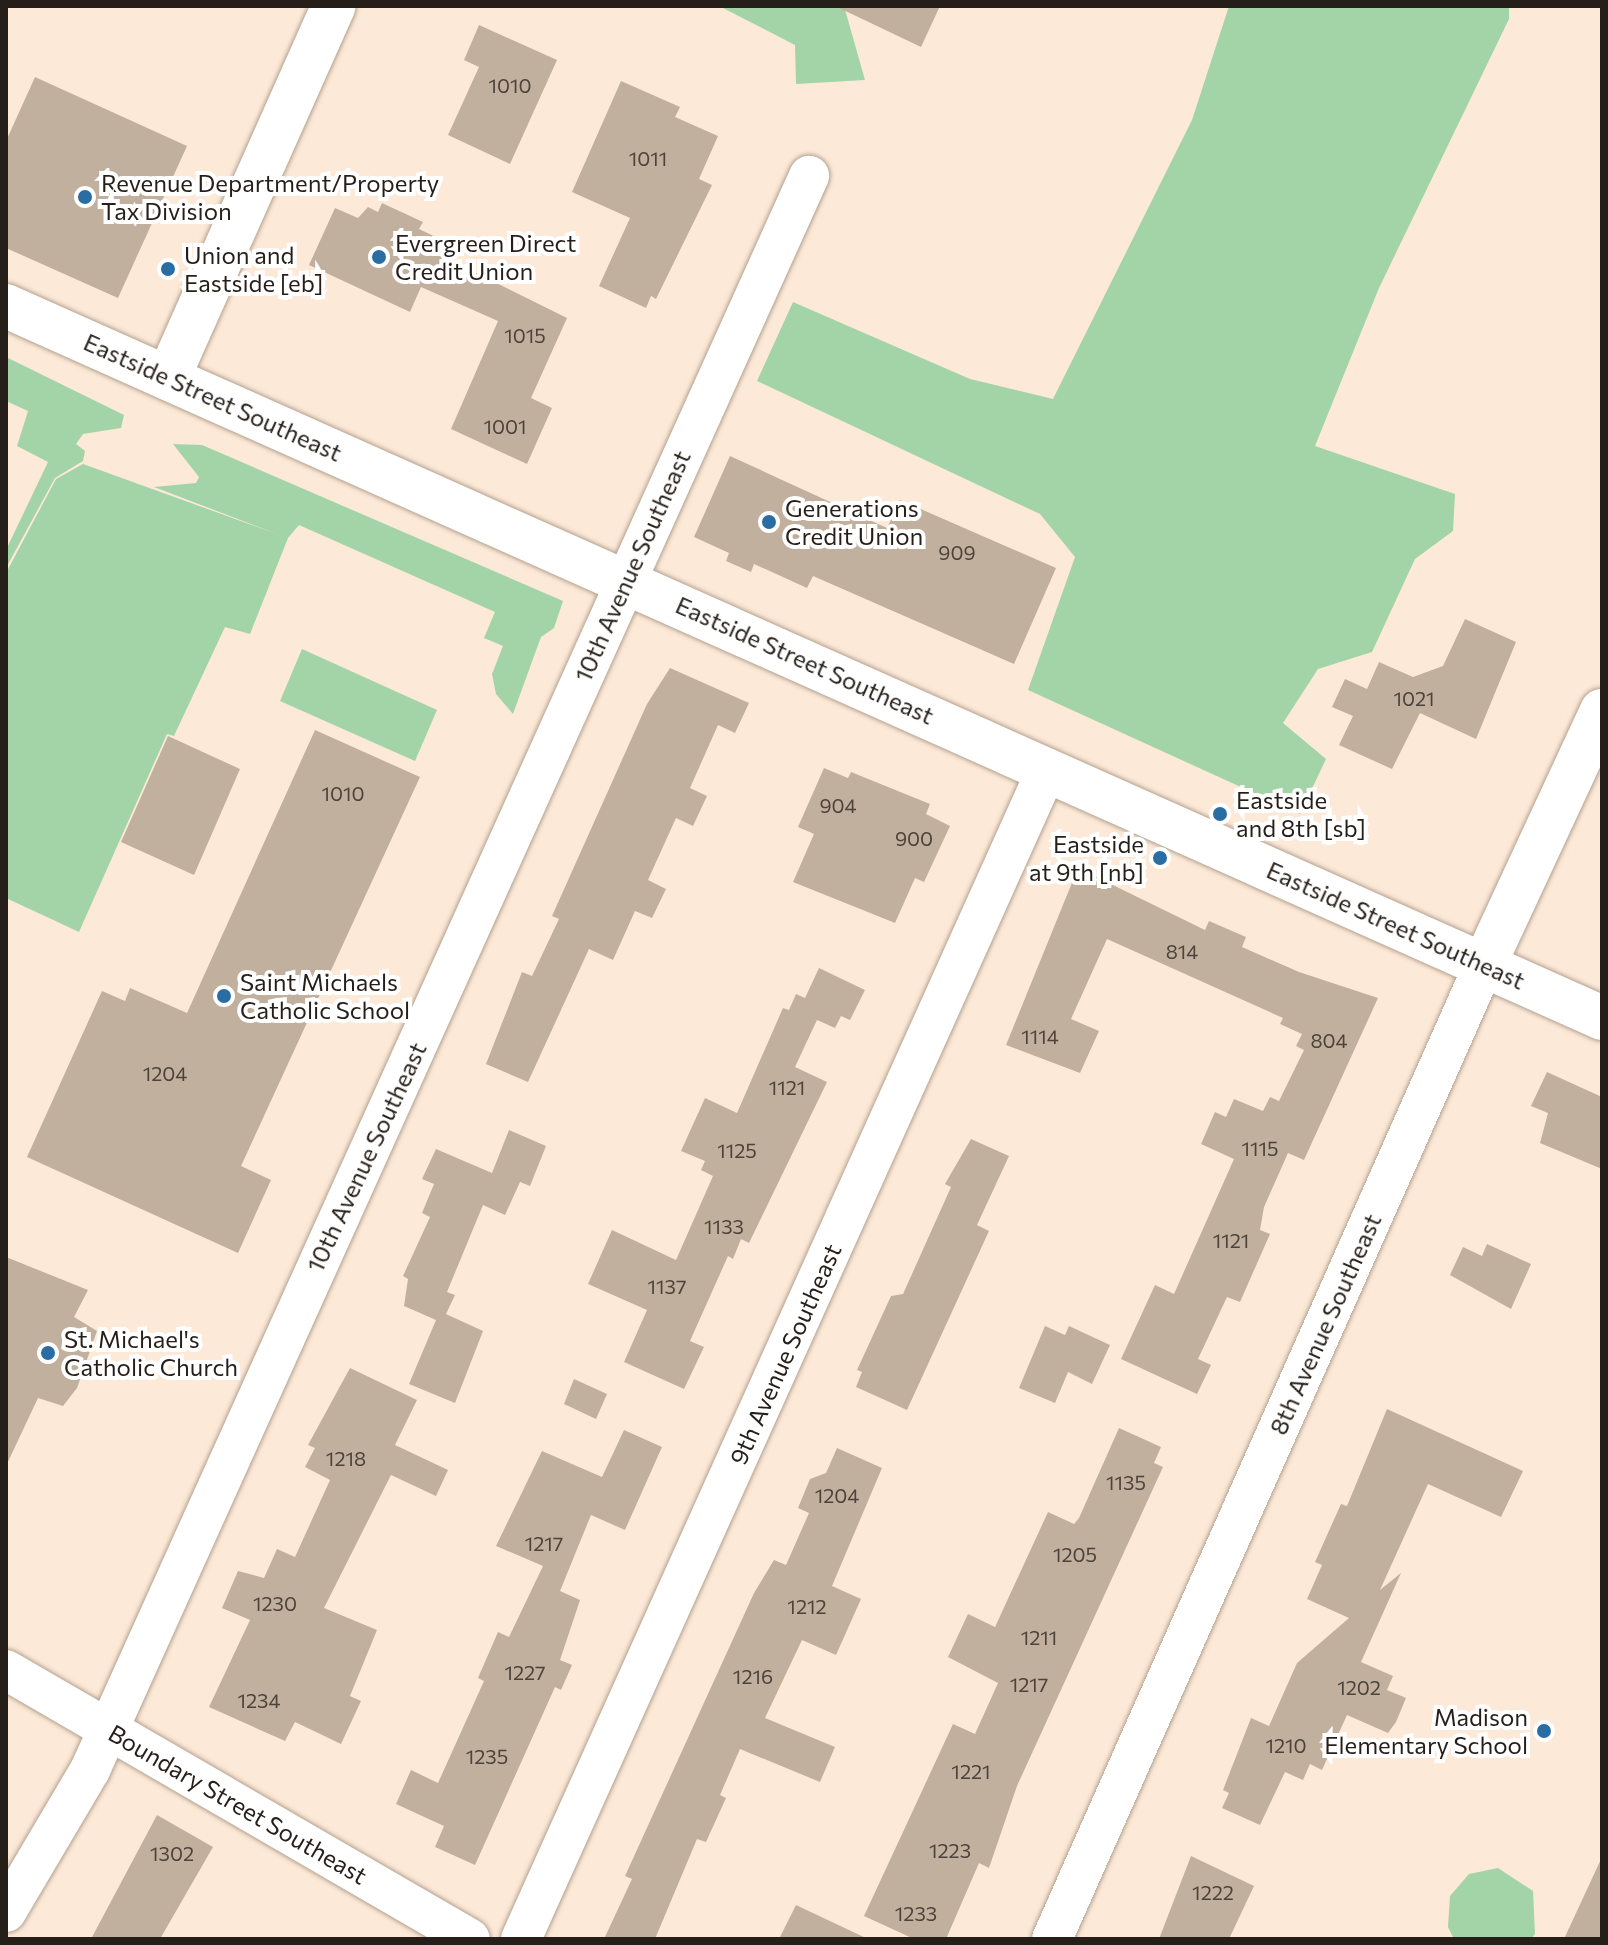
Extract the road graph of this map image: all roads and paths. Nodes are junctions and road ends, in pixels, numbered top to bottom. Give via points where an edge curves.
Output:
1 (334, 6) edge
2 (809, 176) dead end
3 (6, 306) edge
4 (168, 378) junction
5 (626, 581) junction
6 (1602, 711) edge
7 (1047, 769) junction
8 (1484, 965) junction
9 (1602, 1018) edge
10 (6, 1670) edge
11 (109, 1728) junction
12 (6, 1912) edge
13 (470, 1939) edge
14 (521, 1939) edge
15 (1052, 1939) edge

1 - 4 street
2 - 5 street, 10th Avenue Southeast
3 - 4 street, Eastside Street Southeast
4 - 5 street, Eastside Street Southeast
5 - 7 street, Eastside Street Southeast
5 - 11 street, 10th Avenue Southeast
6 - 8 street, 8th Avenue Southeast
7 - 8 street, Eastside Street Southeast
7 - 14 street, 9th Avenue Southeast
8 - 9 street, Eastside Street Southeast
8 - 15 street, 8th Avenue Southeast
10 - 11 street, Boundary Street Southeast
11 - 12 street, 10th Avenue Southeast
11 - 13 street, Boundary Street Southeast

